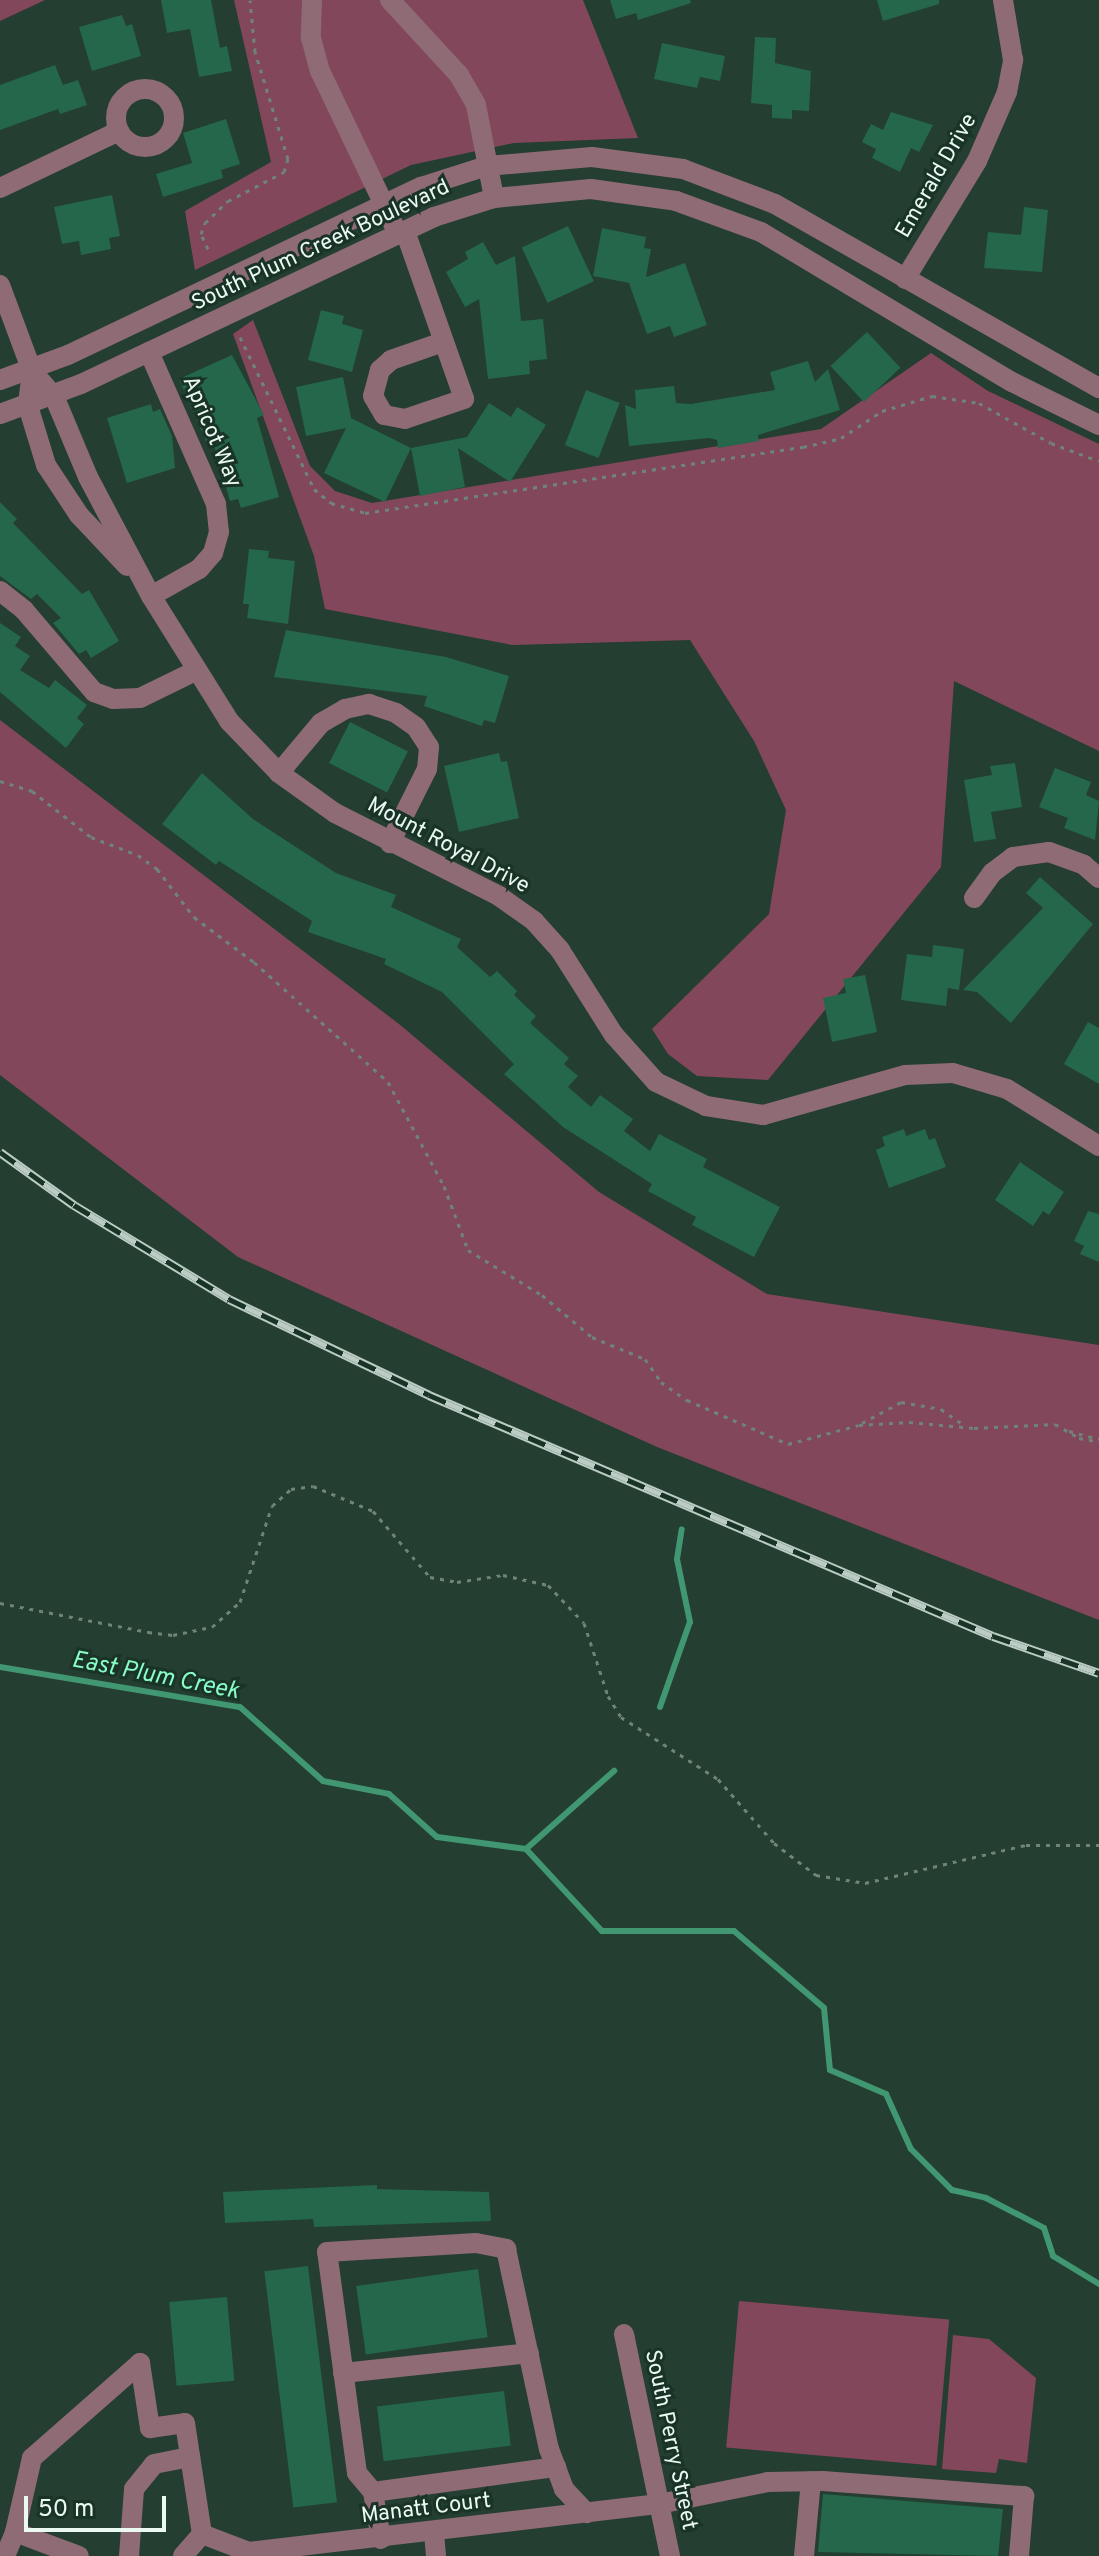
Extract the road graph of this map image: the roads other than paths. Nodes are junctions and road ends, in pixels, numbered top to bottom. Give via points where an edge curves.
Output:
1 (312, 0) edge
2 (390, 0) edge
3 (1003, 0) edge
4 (119, 131) dead end
5 (487, 166) junction
6 (0, 188) edge
7 (494, 198) junction
8 (385, 204) junction
9 (401, 232) junction
10 (905, 279) junction
11 (0, 285) edge
12 (443, 342) junction
13 (149, 352) junction
14 (32, 371) junction
15 (0, 380) edge
16 (1099, 388) edge
17 (54, 396) junction
18 (28, 406) junction
19 (0, 414) edge
20 (1099, 425) edge
21 (0, 591) edge
22 (151, 596) junction
23 (195, 671) junction
24 (279, 773) junction
25 (390, 843) junction
26 (1099, 878) edge
27 (974, 898) dead end
28 (1099, 1146) edge
29 (624, 2334) dead end
30 (529, 2353) junction
31 (343, 2373) junction
32 (150, 2428) junction
33 (190, 2457) junction
34 (154, 2464) junction
35 (556, 2467) junction
36 (811, 2481) junction
37 (373, 2492) junction
38 (659, 2504) junction
39 (586, 2513) junction
40 (15, 2532) junction
41 (434, 2533) junction
42 (202, 2534) junction
43 (381, 2539) junction
44 (332, 2550) edge
45 (5, 2556) edge
46 (79, 2556) edge
47 (129, 2556) edge
48 (183, 2556) edge
49 (436, 2556) edge
50 (670, 2556) edge
51 (804, 2556) edge
52 (1019, 2556) edge

1 - 8 street via 311,38 320,71
2 - 5 street via 476,105
3 - 10 street, Emerald Drive via 1013,60 1007,92 977,161
4 - 6 street
5 - 7 street
5 - 8 street, South Plum Creek Boulevard
5 - 10 street, South Plum Creek Boulevard via 606,158 713,177 775,204
7 - 9 street, South Plum Creek Boulevard
7 - 20 street, South Plum Creek Boulevard via 562,190 616,191 703,208 761,232 1012,382
8 - 9 street
8 - 14 street, South Plum Creek Boulevard
9 - 12 street
9 - 13 street, South Plum Creek Boulevard
10 - 16 street, South Plum Creek Boulevard
11 - 14 street
12 - 12 street via 464,399 405,419 384,415 373,396 380,370 391,360
13 - 17 street, South Plum Creek Boulevard
13 - 22 street, Apricot Way via 216,504 219,532 213,553 199,569
14 - 15 street, South Plum Creek Boulevard
14 - 17 street, Mount Royal Drive
14 - 18 street, Mount Royal Drive
17 - 18 street, South Plum Creek Boulevard
17 - 22 street, Mount Royal Drive via 88,477
18 - 19 street, South Plum Creek Boulevard
18 - 22 street, Mount Royal Drive via 59,489
21 - 23 street via 24,610 94,692 113,699 140,698
22 - 23 street, Mount Royal Drive
23 - 24 street, Mount Royal Drive via 229,721
24 - 25 street, Mount Royal Drive
24 - 25 street via 321,723 345,709 369,704 396,713 416,727 429,747 427,769
25 - 28 street, Mount Royal Drive via 499,896 534,921 555,943 628,1053 656,1082 688,1100 763,1115 905,1075 953,1073 1007,1089
26 - 27 street via 1084,865 1049,852 1013,857 992,873
29 - 38 street, South Perry Street
30 - 31 street
30 - 31 street via 506,2249 476,2243 327,2252
30 - 35 street
31 - 37 street via 357,2473
32 - 33 street via 185,2423
32 - 34 street
32 - 40 street via 140,2363 32,2458
33 - 34 street
33 - 42 street
34 - 47 street via 134,2489 128,2510
35 - 37 street
35 - 39 street via 564,2489
36 - 38 street, Manatt Court via 768,2482
36 - 51 street
36 - 52 street, Manatt Court via 1024,2496
37 - 43 street
38 - 39 street, Manatt Court
38 - 50 street, South Perry Street
39 - 41 street, Manatt Court
40 - 45 street
40 - 46 street
41 - 43 street, Manatt Court
41 - 49 street
42 - 44 street, Manatt Court via 249,2552
42 - 48 street
43 - 44 street, Manatt Court

